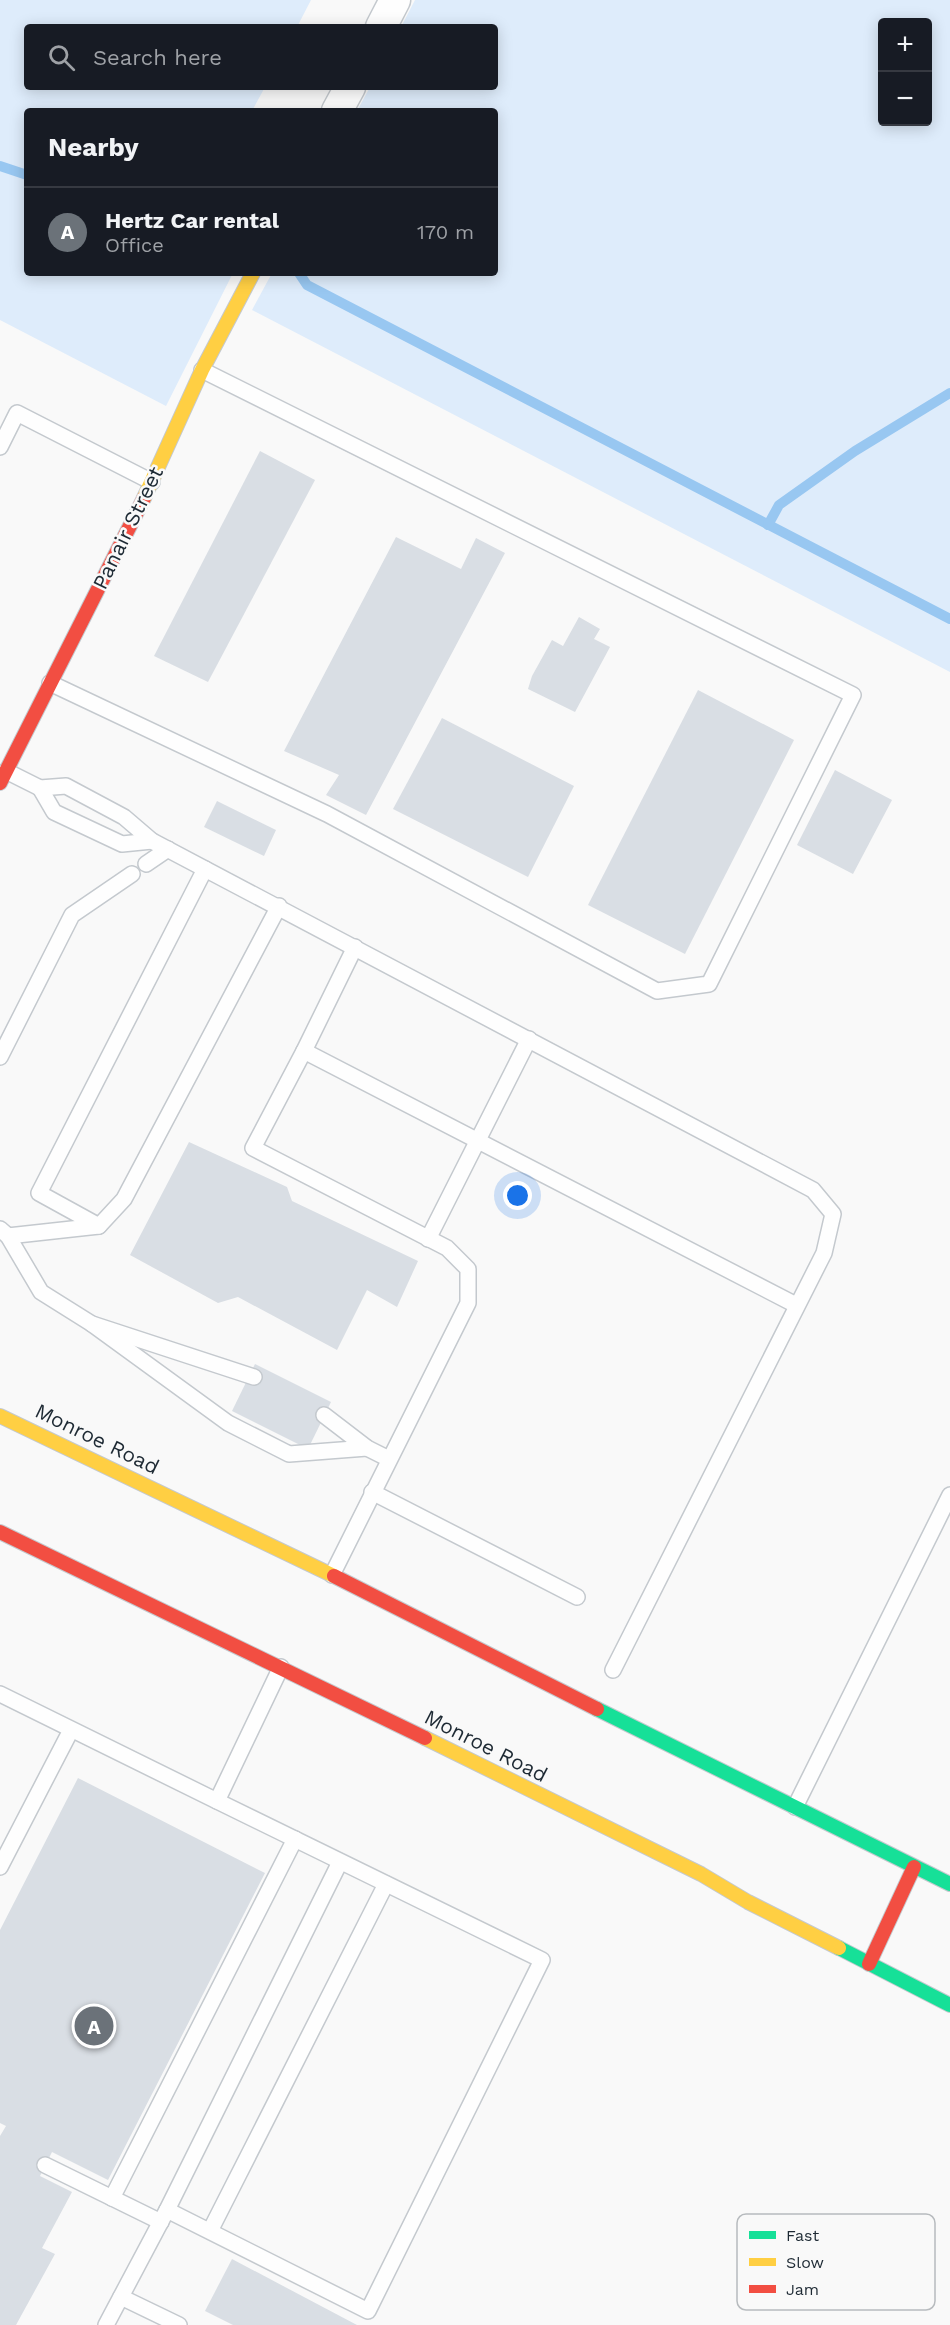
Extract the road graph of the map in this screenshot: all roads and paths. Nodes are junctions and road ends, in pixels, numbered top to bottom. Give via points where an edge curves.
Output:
1 (395, 0) edge
2 (383, 24) edge
3 (348, 90) edge
4 (339, 108) edge
5 (251, 276) edge
6 (202, 370) junction
7 (0, 447) edge
8 (152, 482) junction
9 (50, 683) junction
10 (3, 777) edge
11 (40, 788) junction
12 (152, 841) junction
13 (168, 849) junction
14 (146, 864) dead end
15 (206, 869) junction
16 (132, 874) dead end
17 (279, 906) junction
18 (355, 947) junction
19 (529, 1039) junction
20 (304, 1050) junction
21 (0, 1057) edge
22 (478, 1140) junction
23 (99, 1226) junction
24 (4, 1232) edge
25 (428, 1239) junction
26 (796, 1305) junction
27 (92, 1324) junction
28 (254, 1377) dead end
29 (324, 1414) dead end
30 (0, 1416) edge
31 (367, 1448) junction
32 (389, 1459) junction
33 (372, 1492) junction
34 (950, 1495) edge
35 (0, 1532) edge
36 (332, 1575) junction
37 (577, 1597) dead end
38 (281, 1667) junction
39 (614, 1670) dead end
40 (1, 1697) edge
41 (71, 1730) junction
42 (217, 1801) junction
43 (795, 1807) junction
44 (295, 1839) junction
45 (340, 1862) junction
46 (0, 1867) edge
47 (914, 1867) junction
48 (386, 1884) junction
49 (950, 1884) edge
50 (869, 1964) junction
51 (950, 2005) edge
52 (45, 2165) dead end
53 (112, 2198) junction
54 (164, 2216) junction
55 (210, 2231) junction
56 (120, 2297) junction
57 (106, 2325) edge
58 (179, 2325) edge

1 - 2 street
3 - 4 street
5 - 6 main road, Panair Street
6 - 8 main road, Panair Street
6 - 9 lane via 853,695 709,984 657,991 327,814
7 - 8 lane via 17,413
8 - 9 main road, Panair Street
9 - 10 main road, Panair Street
10 - 11 lane
11 - 12 lane via 66,786 124,817
11 - 12 lane via 54,812 93,831 122,844
12 - 13 lane
13 - 14 lane
13 - 15 lane
15 - 17 lane
15 - 23 lane via 39,1193
16 - 21 lane via 72,915
17 - 18 lane
17 - 23 lane via 124,1199
18 - 19 lane
18 - 20 lane
19 - 22 lane
19 - 26 lane via 813,1190 833,1214 824,1252
20 - 22 lane
20 - 25 lane via 253,1149
22 - 25 lane
22 - 26 lane
23 - 24 lane
24 - 27 lane via 41,1292
25 - 32 lane via 447,1248 468,1269 468,1304
26 - 39 lane
27 - 28 lane
27 - 31 lane via 228,1423 289,1454
29 - 31 lane
30 - 36 main road, Monroe Road
31 - 32 lane
32 - 33 lane
33 - 36 lane
33 - 37 lane
34 - 43 lane
35 - 38 main road, Monroe Road
36 - 43 main road, Monroe Road
38 - 42 lane
38 - 50 main road, Monroe Road via 701,1874
40 - 41 lane
41 - 42 lane
41 - 46 lane
42 - 44 lane
43 - 47 main road, Monroe Road
44 - 45 lane
44 - 53 lane
45 - 48 lane
45 - 54 lane
47 - 49 main road, Monroe Road
47 - 50 main road
48 - 55 lane
48 - 55 lane via 542,1960 368,2311
50 - 51 main road, Monroe Road
52 - 53 lane
53 - 54 lane
54 - 55 lane
54 - 56 lane
56 - 57 lane
56 - 58 lane

